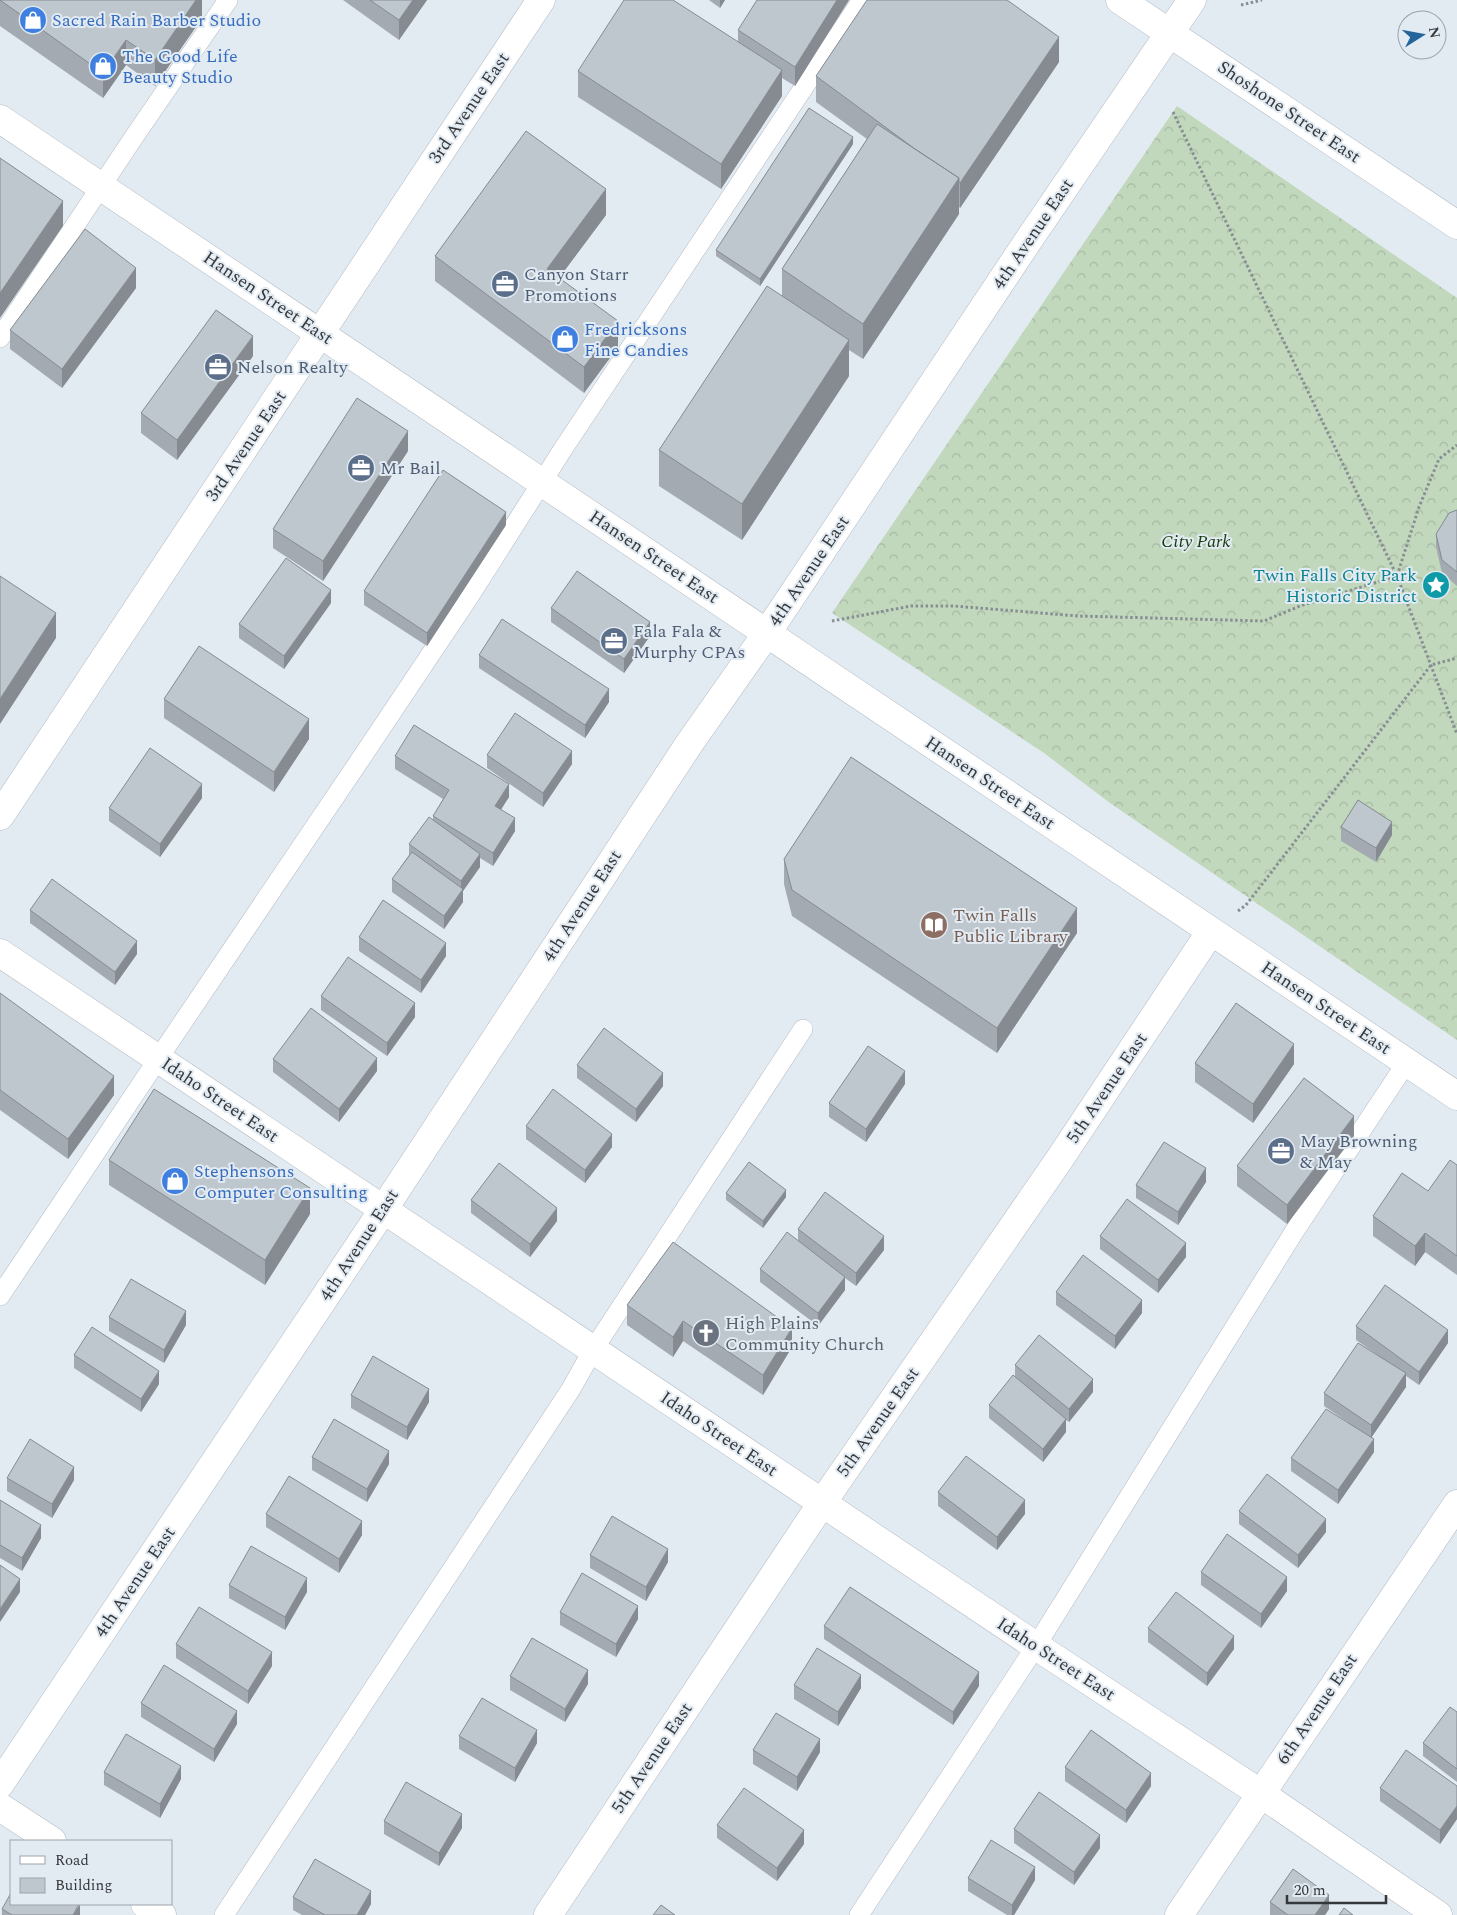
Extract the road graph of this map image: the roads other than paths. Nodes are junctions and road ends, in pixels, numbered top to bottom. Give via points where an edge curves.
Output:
1 (228, 0) edge
2 (541, 0) edge
3 (862, 0) edge
4 (1120, 0) edge
5 (1192, 0) edge
6 (1170, 33) junction
7 (0, 119) edge
8 (100, 186) junction
9 (1457, 225) edge
10 (320, 333) junction
11 (0, 338) edge
12 (542, 482) junction
13 (767, 633) junction
14 (0, 816) edge
15 (1211, 931) junction
16 (0, 953) edge
17 (803, 1029) dead end
18 (158, 1059) junction
19 (1407, 1062) junction
20 (1457, 1096) edge
21 (383, 1210) junction
22 (0, 1296) edge
23 (593, 1350) junction
24 (822, 1503) junction
25 (1457, 1504) edge
26 (1036, 1646) junction
27 (0, 1784) edge
28 (1260, 1793) junction
29 (0, 1807) edge
30 (50, 1840) edge
31 (147, 1905) edge
32 (162, 1915) edge
33 (224, 1915) edge
34 (548, 1915) edge
35 (859, 1915) edge
36 (1179, 1915) edge
37 (1438, 1915) edge

1 - 8 lane
2 - 10 street, 3rd Avenue East
3 - 12 lane
4 - 6 street, Shoshone Street East
5 - 6 street, 4th Avenue East
6 - 9 street, Shoshone Street East
6 - 13 street, 4th Avenue East
7 - 8 street, Hansen Street East
8 - 10 street, Hansen Street East
8 - 11 lane
10 - 12 street, Hansen Street East
10 - 14 street, 3rd Avenue East
12 - 13 street, Hansen Street East
12 - 18 lane via 469,597
13 - 15 street, Hansen Street East
13 - 21 street, 4th Avenue East via 689,744
15 - 19 street, Hansen Street East
15 - 24 street, 5th Avenue East via 1059,1160
16 - 18 street, Idaho Street East
17 - 23 lane
18 - 21 street, Idaho Street East
18 - 22 lane
19 - 20 street, Hansen Street East
19 - 26 lane via 1294,1232
21 - 23 street, Idaho Street East
21 - 27 street, 4th Avenue East
23 - 24 street, Idaho Street East
23 - 33 lane via 571,1389
24 - 26 street, Idaho Street East
24 - 34 street, 5th Avenue East
25 - 28 street, 6th Avenue East
26 - 28 street, Idaho Street East
26 - 35 lane
28 - 36 street, 6th Avenue East
28 - 37 street, Idaho Street East
29 - 30 street
31 - 32 street

